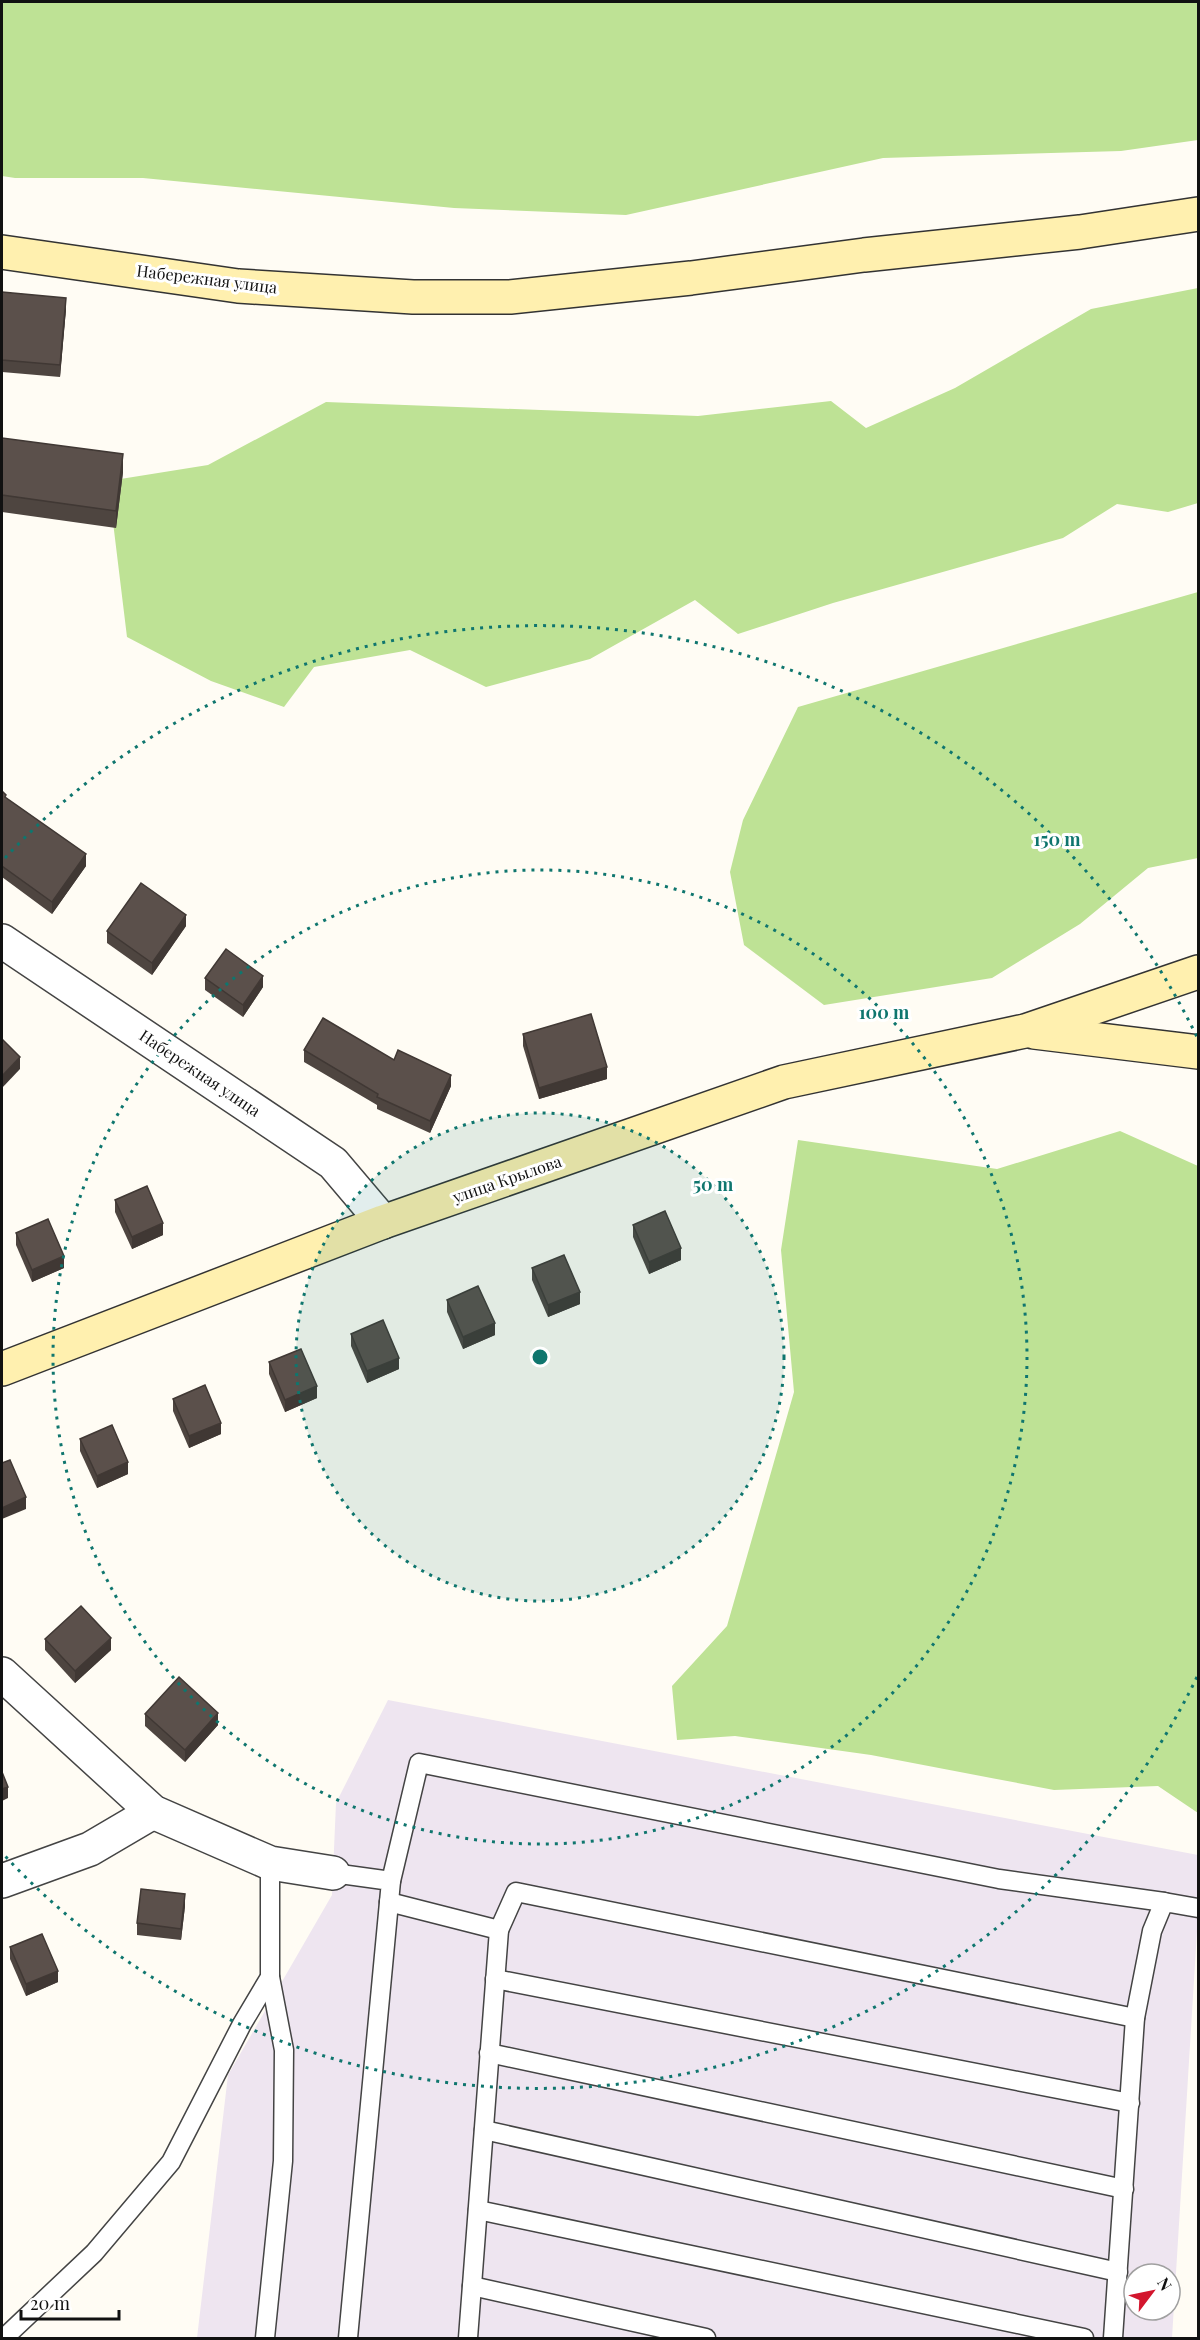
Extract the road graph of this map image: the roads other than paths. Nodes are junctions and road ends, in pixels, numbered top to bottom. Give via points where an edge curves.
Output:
1 (1198, 214) edge
2 (2, 252) edge
3 (2, 941) edge
4 (1198, 972) edge
5 (1025, 1031) junction
6 (1198, 1052) edge
7 (383, 1222) junction
8 (2, 1369) edge
9 (2, 1674) edge
10 (153, 1812) junction
11 (270, 1863) junction
12 (333, 1873) joint
13 (2, 1881) edge
14 (391, 1881) junction
15 (389, 1902) junction
16 (1164, 1902) junction
17 (1198, 1908) edge
18 (499, 1930) junction
19 (270, 1977) junction
20 (495, 1979) junction
21 (1135, 2018) junction
22 (489, 2053) junction
23 (1130, 2103) junction
24 (484, 2130) junction
25 (1124, 2189) junction
26 (478, 2210) junction
27 (1118, 2272) junction
28 (472, 2286) junction
29 (4, 2338) edge
30 (265, 2338) edge
31 (348, 2338) edge
32 (468, 2338) edge
33 (706, 2338) edge
34 (1084, 2338) edge
35 (1113, 2338) edge

1 - 2 street, Набережная улица via 1080,232 510,297 413,297 238,286
3 - 7 street, Набережная улица via 333,1163
4 - 5 street
5 - 6 street
5 - 7 street, улица Крылова via 784,1082
7 - 8 street, улица Крылова
9 - 10 street
10 - 11 street
10 - 13 street via 90,1849
11 - 12 street
11 - 19 lane
12 - 14 lane
14 - 15 lane
14 - 16 lane via 419,1763 999,1878
15 - 18 lane
15 - 31 lane
16 - 17 lane
16 - 21 lane via 1152,1931
18 - 20 lane
18 - 21 lane via 516,1892
19 - 29 lane via 171,2162 94,2253
19 - 30 lane via 284,2049 283,2161
20 - 22 lane
20 - 23 lane
21 - 23 lane
22 - 24 lane
22 - 25 lane
23 - 25 lane
24 - 26 lane
24 - 27 lane
25 - 27 lane
26 - 28 lane
26 - 34 lane
27 - 35 lane
28 - 32 lane
28 - 33 lane

